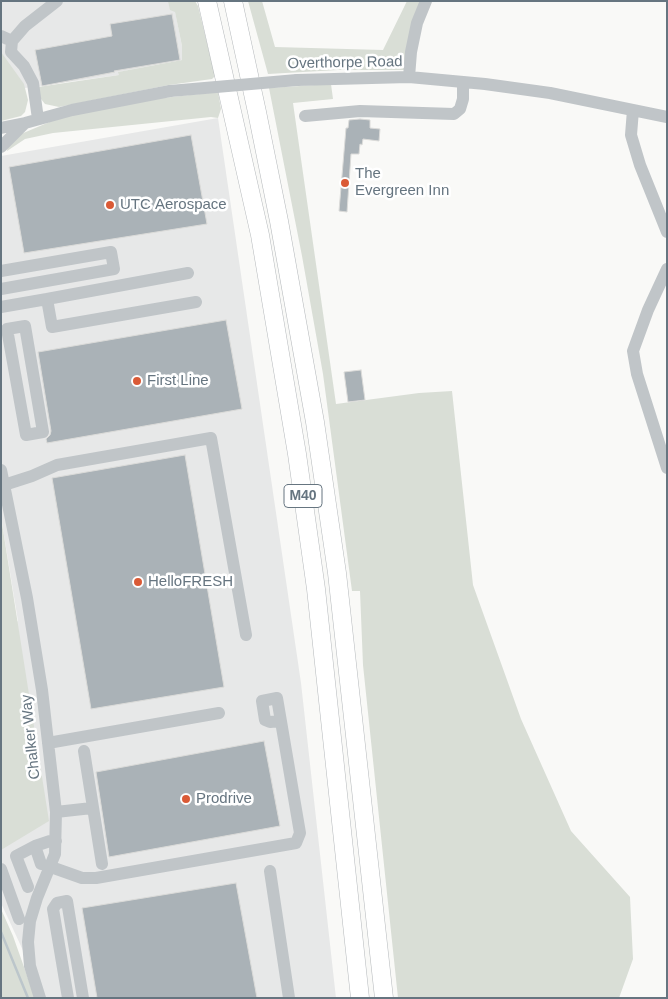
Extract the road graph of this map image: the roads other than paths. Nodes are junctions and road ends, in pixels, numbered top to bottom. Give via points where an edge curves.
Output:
1 (57, 1) edge
2 (207, 1) edge
3 (233, 1) edge
4 (426, 1) edge
5 (7, 38) edge
6 (409, 78) junction
7 (464, 82) junction
8 (633, 110) junction
9 (305, 116) dead end
10 (667, 117) edge
11 (32, 121) junction
12 (1, 128) edge
13 (1, 147) edge
14 (667, 232) edge
15 (667, 269) edge
16 (1, 270) edge
17 (188, 273) dead end
18 (1, 289) edge
19 (47, 299) junction
20 (196, 302) dead end
21 (1, 307) edge
22 (6, 358) edge
23 (667, 468) edge
24 (1, 470) edge
25 (4, 485) junction
26 (246, 635) dead end
27 (219, 713) dead end
28 (280, 721) dead end
29 (48, 742) junction
30 (84, 751) dead end
31 (92, 808) junction
32 (56, 812) junction
33 (56, 840) junction
34 (35, 846) junction
35 (16, 856) junction
36 (102, 864) dead end
37 (46, 865) junction
38 (1, 867) edge
39 (270, 871) dead end
40 (28, 887) dead end
41 (19, 919) dead end
42 (40, 998) edge
43 (68, 998) edge
44 (83, 998) edge
45 (289, 998) edge
46 (360, 998) edge
47 (384, 998) edge

1 - 5 street
2 - 46 highway, M40 via 260,235 297,454 316,589
3 - 47 highway, M40 via 272,185 315,422 337,573
4 - 6 street via 417,23
5 - 11 street via 11,52 33,83
6 - 7 street, Overthorpe Road
6 - 11 street, Overthorpe Road, bridge via 297,80 170,91
7 - 8 street, Overthorpe Road via 550,93
7 - 9 street via 460,109 454,114 360,111
8 - 10 street, Overthorpe Road
8 - 14 street via 631,135
11 - 12 street, Overthorpe Road
11 - 13 street
15 - 23 street via 633,351 637,374
16 - 18 street via 111,252 114,269
17 - 19 street
19 - 20 street via 52,327
19 - 21 street
22 - 22 street via 8,329 24,326 43,432 26,435
24 - 25 street, Chalker Way
25 - 26 street via 57,465 211,438
25 - 29 street, Chalker Way via 27,598
27 - 29 street
28 - 37 street via 300,833 296,843 96,878 82,878
29 - 32 street, Chalker Way
30 - 31 street
31 - 32 street
31 - 36 street
32 - 33 street, Chalker Way
33 - 34 street
33 - 37 street, Chalker Way via 55,854
34 - 35 street
34 - 37 street
35 - 38 street
35 - 40 street
37 - 42 street, Chalker Way via 30,921 28,942 30,966
38 - 41 street
39 - 45 street
43 - 44 street via 53,909 57,903 67,901

